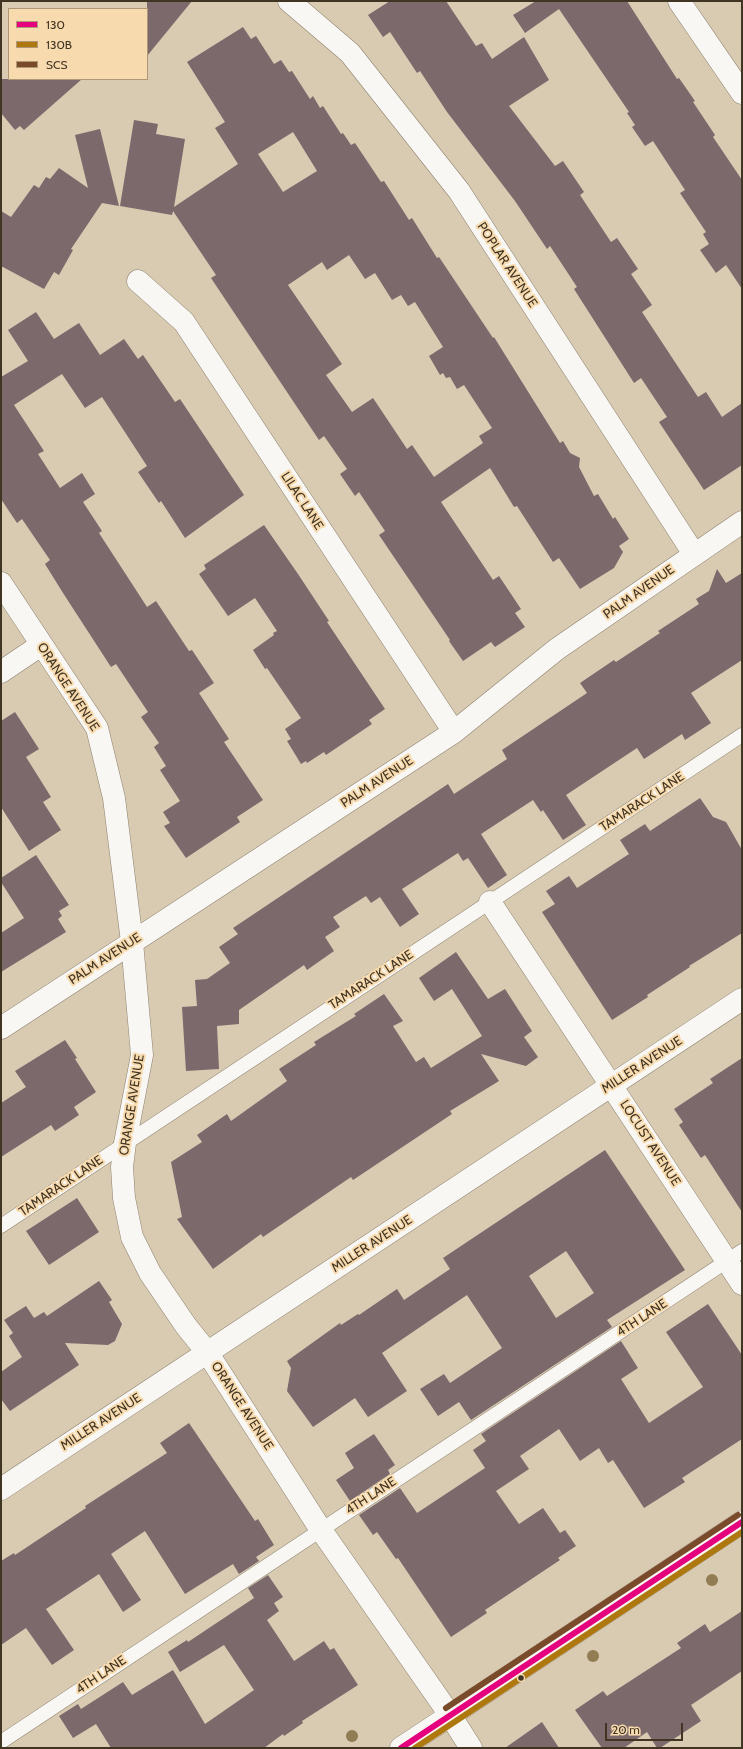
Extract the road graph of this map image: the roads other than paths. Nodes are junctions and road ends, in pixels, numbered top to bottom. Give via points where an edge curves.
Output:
1 (289, 1) edge
2 (679, 1) edge
3 (742, 93) edge
4 (138, 281) dead end
5 (742, 522) edge
6 (694, 554) junction
7 (1, 583) edge
8 (41, 645) junction
9 (1, 672) edge
10 (454, 732) junction
11 (742, 735) edge
12 (490, 902) junction
13 (132, 942) junction
14 (742, 999) edge
15 (1, 1028) edge
16 (612, 1085) junction
17 (125, 1143) junction
18 (1, 1226) edge
19 (734, 1256) edge
20 (742, 1284) edge
21 (207, 1352) junction
22 (1, 1489) edge
23 (742, 1522) edge
24 (321, 1530) junction
25 (450, 1716) junction
26 (1, 1742) edge
27 (401, 1748) edge
28 (471, 1748) edge

1 - 6 street, POPLAR AVENUE via 350,53 460,191
2 - 3 street
4 - 10 street, LILAC LANE via 184,322
5 - 6 street, PALM AVENUE
6 - 10 street, PALM AVENUE via 557,649
7 - 8 street, ORANGE AVENUE
8 - 9 street
8 - 13 street, ORANGE AVENUE via 97,728 114,798
10 - 13 street, PALM AVENUE
11 - 12 lane, TAMARACK LANE
12 - 16 street, LOCUST AVENUE
12 - 17 lane, TAMARACK LANE
13 - 15 street, PALM AVENUE
13 - 17 street, ORANGE AVENUE via 142,1055
14 - 16 street, MILLER AVENUE
16 - 19 street, LOCUST AVENUE
16 - 21 street, MILLER AVENUE
17 - 18 lane, TAMARACK LANE
17 - 21 street, ORANGE AVENUE via 122,1167 124,1198 132,1237 150,1272 186,1326
19 - 20 street, LOCUST AVENUE
19 - 24 lane, 4TH LANE
21 - 22 street, MILLER AVENUE
21 - 24 street, ORANGE AVENUE
23 - 25 street
24 - 25 street, ORANGE AVENUE
24 - 26 lane, 4TH LANE
25 - 27 street
25 - 28 street, ORANGE AVENUE

